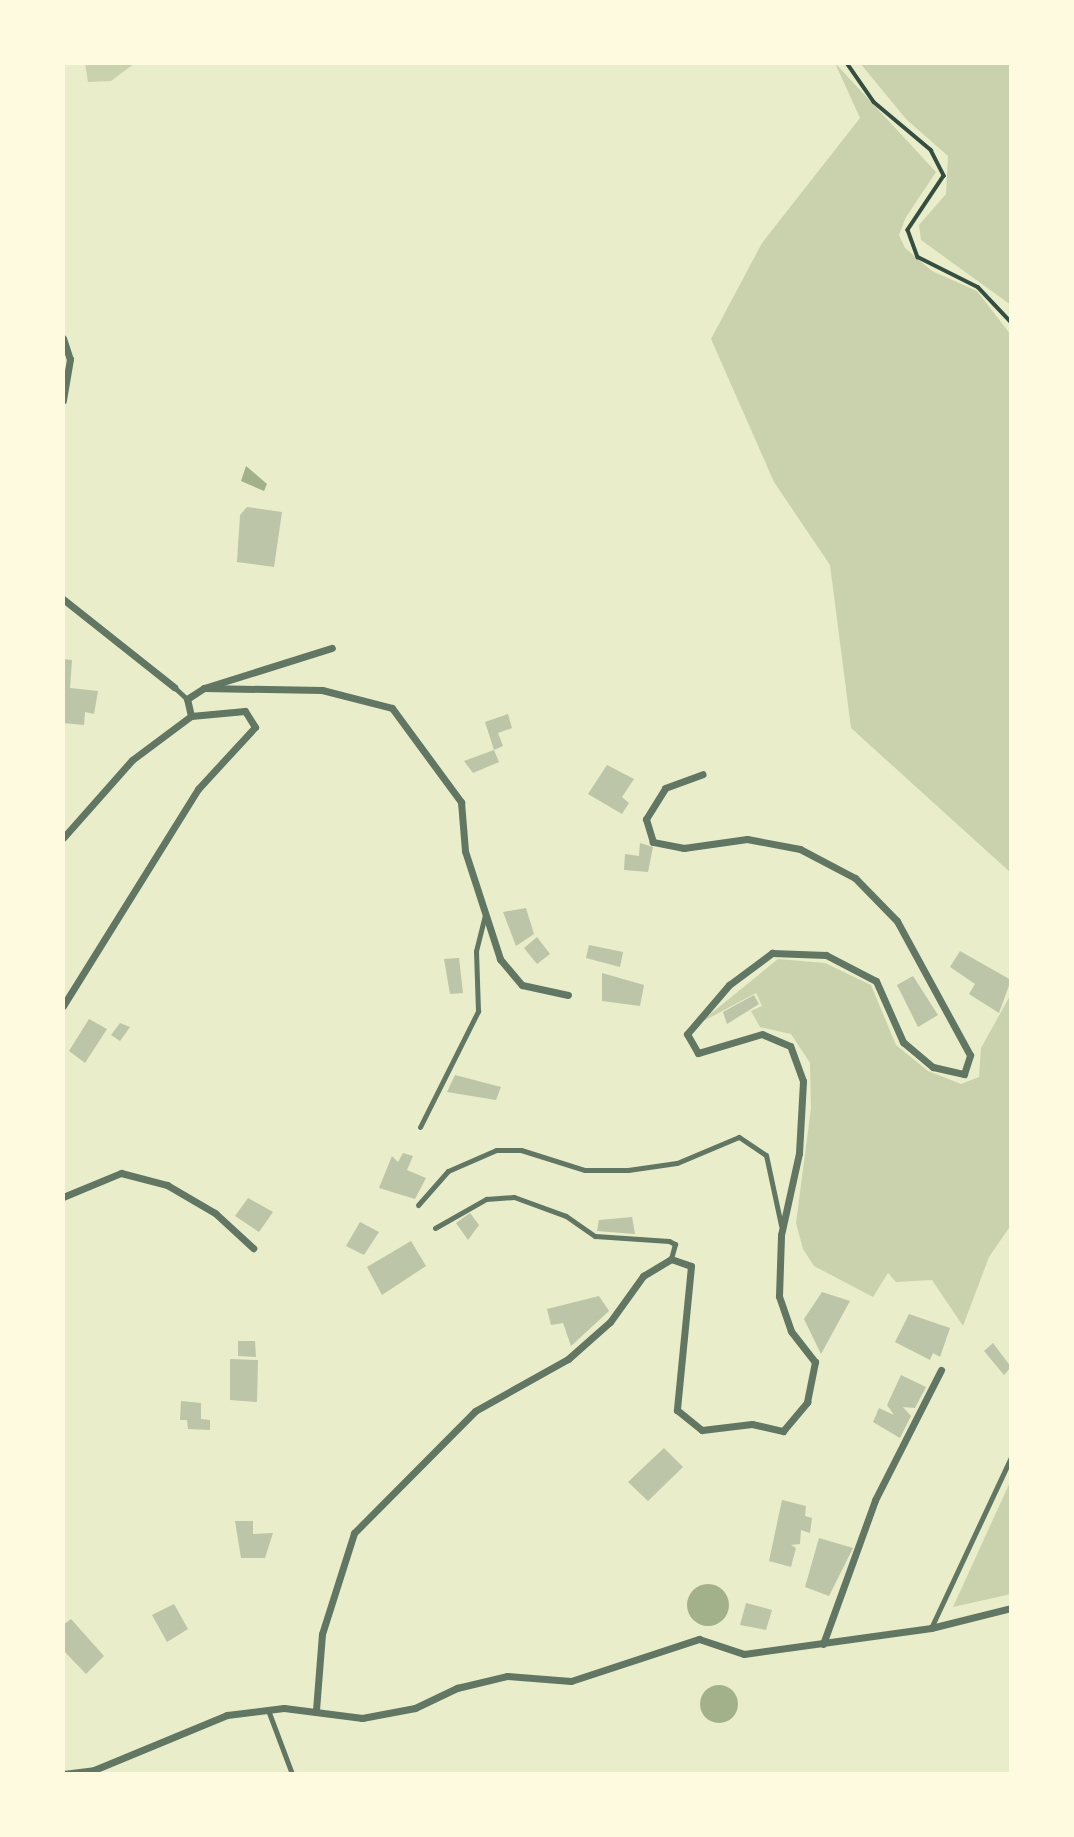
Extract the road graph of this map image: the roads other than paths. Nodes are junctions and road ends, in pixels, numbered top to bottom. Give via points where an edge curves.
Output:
1 (63, 338) edge
2 (63, 400) edge
3 (63, 599) edge
4 (332, 648) dead end
5 (174, 687) joint
6 (204, 688) junction
7 (187, 699) junction
8 (191, 716) junction
9 (703, 774) dead end
10 (63, 838) edge
11 (487, 909) junction
12 (568, 995) dead end
13 (63, 1006) edge
14 (420, 1127) dead end
15 (63, 1197) edge
16 (418, 1205) dead end
17 (435, 1228) dead end
18 (781, 1235) junction
19 (253, 1248) dead end
20 (671, 1259) junction
21 (941, 1370) dead end
22 (1011, 1457) edge
23 (1011, 1608) edge
24 (931, 1628) junction
25 (823, 1644) junction
26 (268, 1710) junction
27 (316, 1710) junction
28 (63, 1774) edge
29 (292, 1774) edge

1 - 2 street via 70,359
3 - 5 street
4 - 6 street
5 - 7 lane
6 - 7 street
6 - 11 street via 322,690 392,708 461,803 465,851
7 - 8 street
8 - 10 street via 132,760
8 - 13 street via 245,710 255,727 198,789
9 - 18 street via 665,788 646,819 653,842 684,848 747,839 800,849 855,878 897,921 970,1055 964,1074 933,1067 903,1042 876,981 826,955 772,953 729,985 687,1034 698,1053 762,1034 790,1046 803,1081 799,1153
11 - 12 street via 500,959 522,985
11 - 14 lane via 476,951 478,1011
15 - 19 street via 121,1173 167,1185 215,1213
16 - 18 lane via 448,1171 496,1150 521,1150 585,1170 628,1170 677,1163 739,1137 766,1155 776,1179
17 - 20 lane via 486,1199 514,1197 566,1216 595,1236 669,1241 675,1244
18 - 20 street via 779,1296 791,1331 815,1362 807,1402 783,1431 752,1424 702,1430 677,1410 691,1266
20 - 27 street via 643,1276 610,1322 568,1359 475,1411 354,1533 323,1634
21 - 25 street via 875,1500
22 - 24 lane
23 - 24 street
24 - 25 street
25 - 27 street via 744,1654 699,1639 570,1681 507,1676 457,1688 415,1708 362,1718
26 - 27 street
26 - 28 street via 227,1715 94,1770
26 - 29 lane

